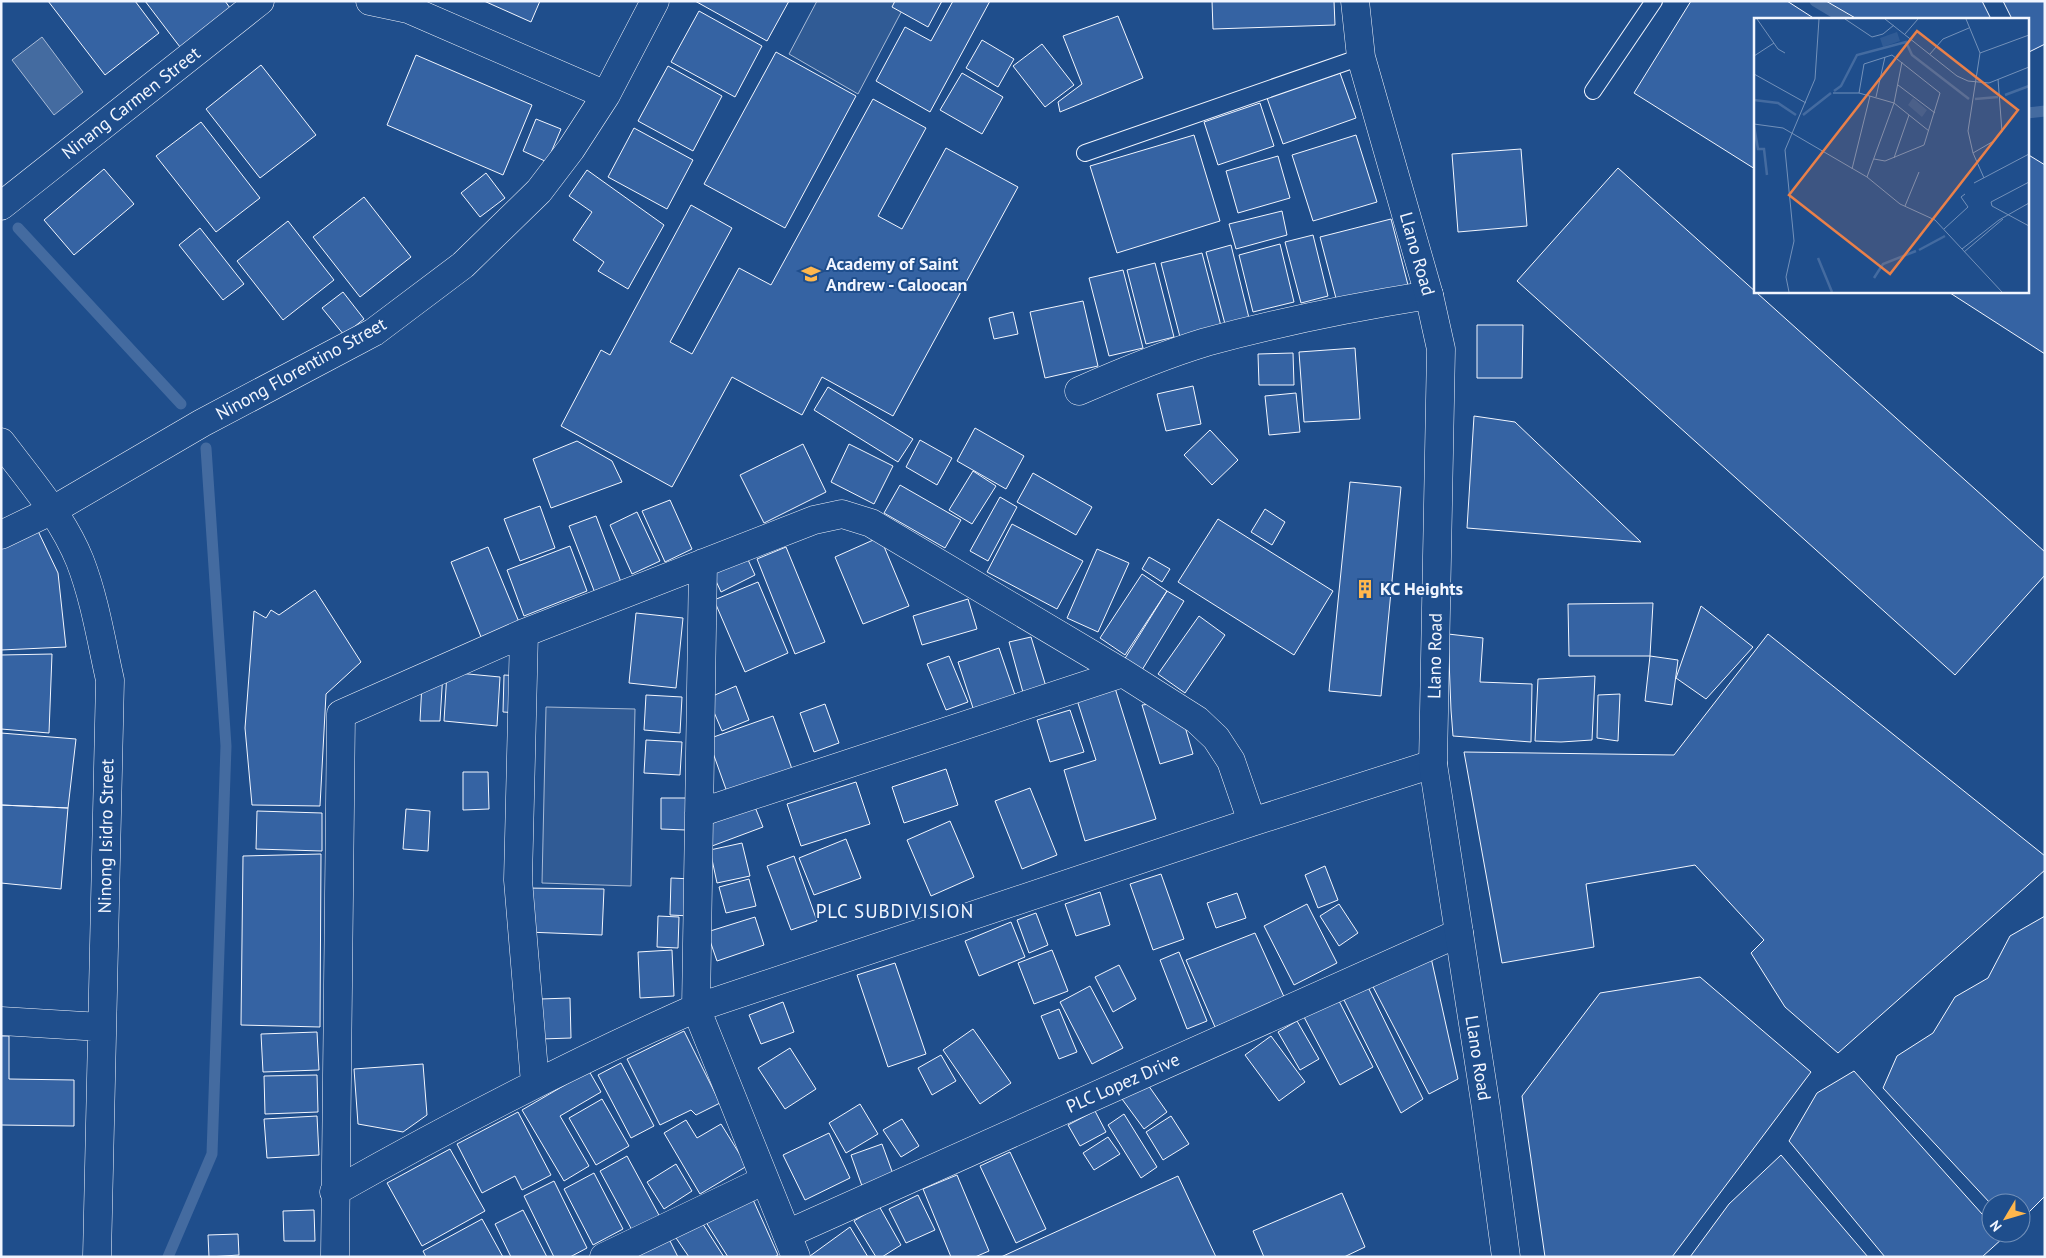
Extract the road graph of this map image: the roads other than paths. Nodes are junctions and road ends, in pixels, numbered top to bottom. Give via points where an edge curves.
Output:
1 (260, 1) edge
2 (370, 1) edge
3 (655, 1) edge
4 (1355, 1) edge
5 (1654, 1) edge
6 (1361, 58) junction
7 (1593, 92) dead end
8 (606, 95) junction
9 (1085, 153) dead end
10 (1, 206) edge
11 (1429, 295) junction
12 (1079, 391) dead end
13 (1, 442) edge
14 (53, 510) junction
15 (1, 535) edge
16 (703, 563) junction
17 (524, 633) junction
18 (1123, 673) junction
19 (1433, 764) junction
20 (699, 814) junction
21 (1252, 822) junction
22 (1459, 933) junction
23 (696, 1008) junction
24 (1, 1021) edge
25 (101, 1027) junction
26 (535, 1083) junction
27 (765, 1180) junction
28 (334, 1192) junction
29 (792, 1245) edge
30 (97, 1257) edge
31 (335, 1257) edge
32 (604, 1257) edge
33 (1506, 1257) edge

1 - 10 street, Ninang Carmen Street
2 - 8 street via 408,9
3 - 8 street, Ninong Florentino Street
4 - 6 street, Llano Road
5 - 7 lane
6 - 9 lane
6 - 11 street, Llano Road
8 - 14 street, Ninong Florentino Street via 539,191 463,265 374,332 202,424
11 - 12 street via 1348,308 1205,343 1124,371
11 - 19 street, Llano Road via 1441,349
13 - 14 street, Ninong Isidro Street
14 - 15 street, Ninong Florentino Street
14 - 25 street, Ninong Isidro Street via 79,559 93,599 110,680
16 - 17 street
16 - 18 street via 828,515 857,517
16 - 20 street
17 - 26 street via 518,880
17 - 28 street via 341,714
18 - 20 street
18 - 21 street via 1197,720 1216,738 1231,761
19 - 21 street
19 - 22 street, Llano Road
20 - 23 street
21 - 23 street
22 - 29 street, PLC Lopez Drive
22 - 33 street, Llano Road
23 - 26 street
23 - 27 street
24 - 25 street
25 - 30 street, Ninong Isidro Street
26 - 28 street
27 - 29 street
27 - 32 street
28 - 31 street

